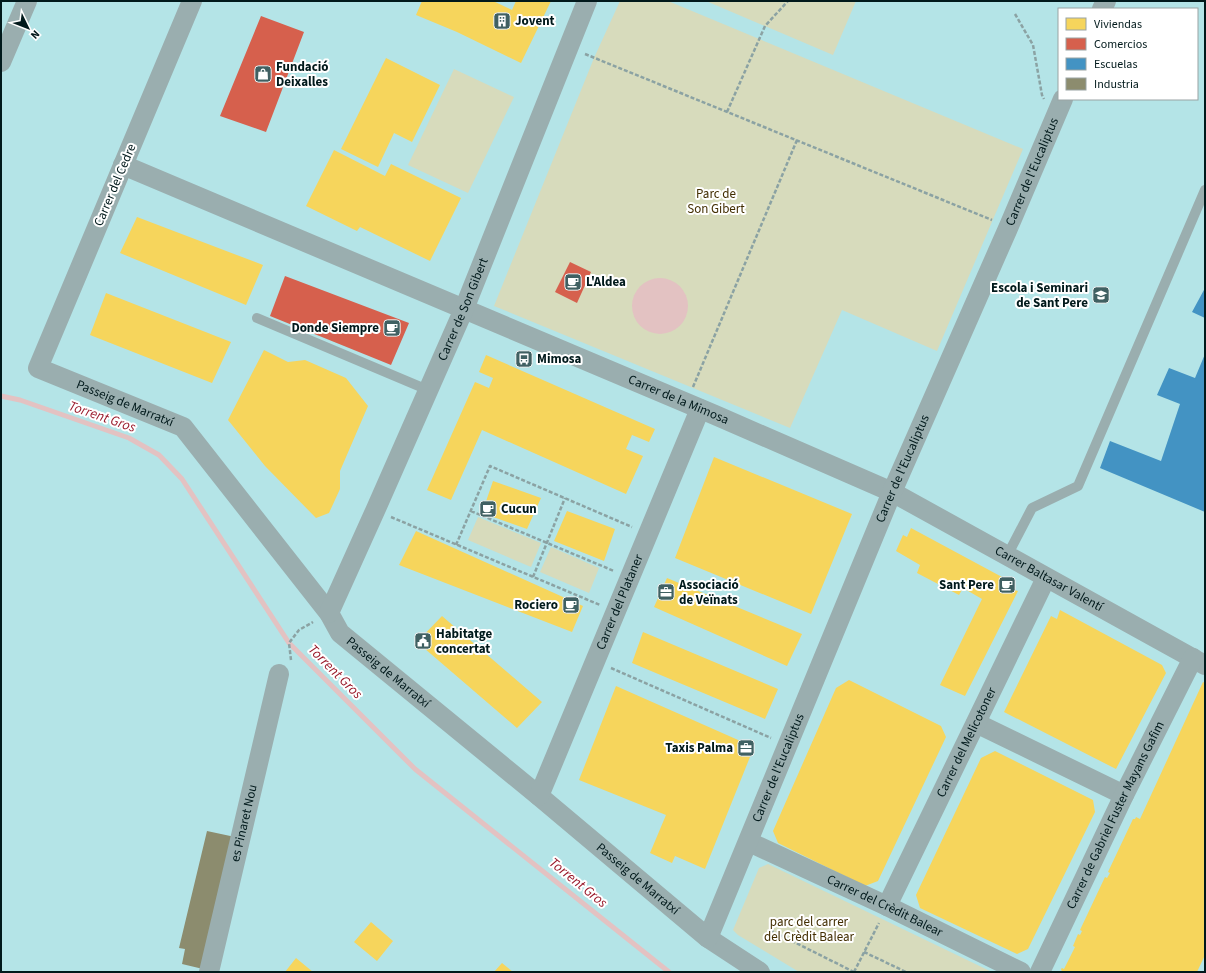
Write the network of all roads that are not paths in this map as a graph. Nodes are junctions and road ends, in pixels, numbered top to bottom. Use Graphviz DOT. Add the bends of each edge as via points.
graph roads {
  1 [pos="27,1"];
  2 [pos="192,1"];
  3 [pos="587,1"];
  4 [pos="1,62"];
  5 [pos="1063,100"];
  6 [pos="123,166"];
  7 [pos="1205,190"];
  8 [pos="464,309"];
  9 [pos="257,318"];
  10 [pos="38,368"];
  11 [pos="428,390"];
  12 [pos="693,406"];
  13 [pos="892,492"];
  14 [pos="1007,556"];
  15 [pos="1046,578"];
  16 [pos="329,613"];
  17 [pos="1199,662"];
  18 [pos="279,674"];
  19 [pos="976,723"];
  20 [pos="539,796"];
  21 [pos="1124,796"];
  22 [pos="749,842"];
  23 [pos="887,906"];
  24 [pos="708,938"];
  25 [pos="209,972"];
  26 [pos="760,972"];
  27 [pos="1021,972"];
  28 [pos="1040,972"];
  1 -- 4 [label="street"];
  2 -- 6 [label="street, Carrer del Cedre"];
  3 -- 8 [label="street, Carrer de Son Gibert"];
  5 -- 13 [label="street, Carrer de l'Eucaliptus"];
  6 -- 8 [label="street, Carrer de la Mimosa"];
  6 -- 10 [label="street, Carrer del Cedre"];
  7 -- 14 [label="lane" via="1078,486 1032,508"];
  8 -- 11 [label="street, Carrer de Son Gibert"];
  8 -- 12 [label="street, Carrer de la Mimosa"];
  9 -- 11 [label="lane"];
  10 -- 16 [label="street, Passeig de Marratxí" via="183,427"];
  11 -- 16 [label="street, Carrer de Son Gibert"];
  12 -- 13 [label="street, Carrer de la Mimosa"];
  12 -- 20 [label="street, Carrer del Plataner" via="648,534"];
  13 -- 14 [label="street, Carrer Baltasar Valentí"];
  13 -- 22 [label="street, Carrer de l'Eucaliptus"];
  14 -- 15 [label="street, Carrer Baltasar Valentí"];
  15 -- 17 [label="street, Carrer Baltasar Valentí"];
  15 -- 19 [label="street, Carrer del Melicotoner"];
  16 -- 20 [label="street, Passeig de Marratxí" via="340,633"];
  17 -- 21 [label="street, Carrer de Gabriel Fuster Mayans Gafim"];
  18 -- 25 [label="street, es Pinaret Nou"];
  19 -- 21 [label="street"];
  19 -- 23 [label="street, Carrer del Melicotoner"];
  20 -- 24 [label="street, Passeig de Marratxí"];
  21 -- 28 [label="street, Carrer de Gabriel Fuster Mayans Gafim"];
  22 -- 23 [label="street, Carrer del Crèdit Balear"];
  22 -- 24 [label="street, Carrer de l'Eucaliptus"];
  23 -- 27 [label="street, Carrer del Crèdit Balear"];
  24 -- 26 [label="street, Passeig de Marratxí"];
}
